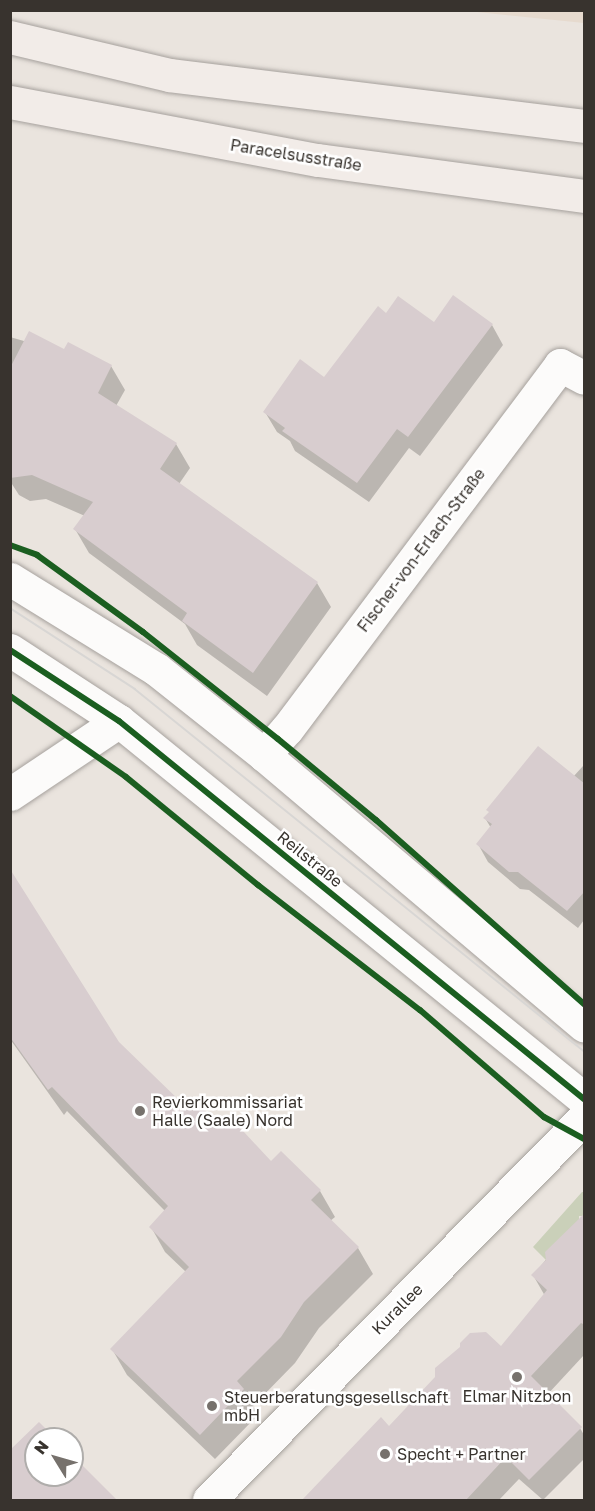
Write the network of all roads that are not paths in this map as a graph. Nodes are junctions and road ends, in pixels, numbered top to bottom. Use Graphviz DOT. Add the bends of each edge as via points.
graph roads {
  1 [pos="10,37"];
  2 [pos="10,102"];
  3 [pos="585,126"];
  4 [pos="585,196"];
  5 [pos="585,378"];
  6 [pos="10,579"];
  7 [pos="10,650"];
  8 [pos="119,721"];
  9 [pos="264,756"];
  10 [pos="10,794"];
  11 [pos="585,1025"];
  12 [pos="585,1099"];
  13 [pos="585,1118"];
  14 [pos="209,1500"];
  1 -- 3 [label="main road" via="169,75"];
  2 -- 4 [label="main road, Paracelsusstraße" via="318,160"];
  5 -- 9 [label="street, Fischer-von-Erlach-Straße" via="560,365"];
  6 -- 9 [label="street" via="156,669"];
  7 -- 8 [label="street, Reilstraße"];
  8 -- 10 [label="street"];
  8 -- 12 [label="street, Reilstraße"];
  9 -- 11 [label="street"];
  13 -- 14 [label="street, Kurallee"];
}
